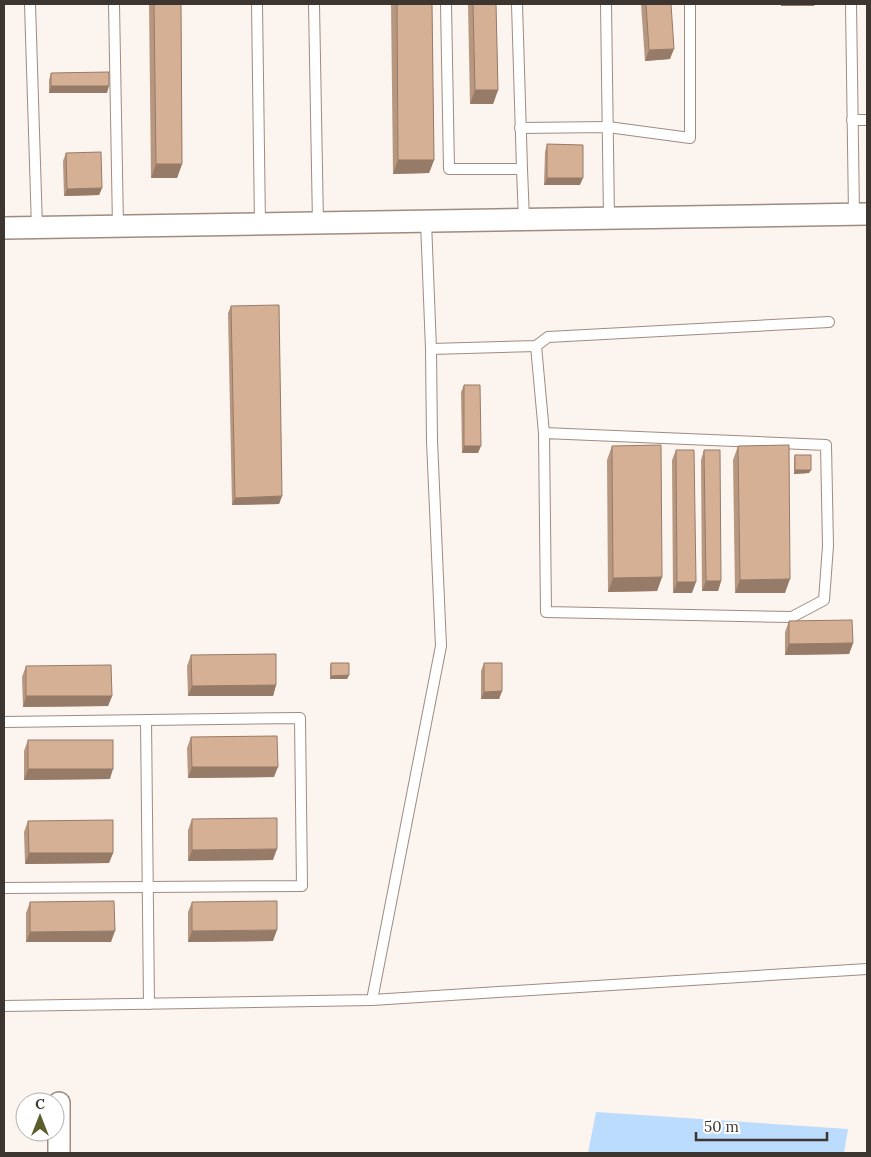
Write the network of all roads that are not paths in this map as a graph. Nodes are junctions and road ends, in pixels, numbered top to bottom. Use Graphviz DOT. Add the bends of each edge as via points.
graph roads {
  1 [pos="30,4"];
  2 [pos="114,4"];
  3 [pos="257,4"];
  4 [pos="314,4"];
  5 [pos="446,4"];
  6 [pos="517,4"];
  7 [pos="606,4"];
  8 [pos="690,4"];
  9 [pos="851,4"];
  10 [pos="852,120"];
  11 [pos="867,120"];
  12 [pos="608,126"];
  13 [pos="520,128"];
  14 [pos="522,169"];
  15 [pos="860,214"];
  16 [pos="609,219"];
  17 [pos="524,220"];
  18 [pos="426,222"];
  19 [pos="318,224"];
  20 [pos="260,225"];
  21 [pos="118,227"];
  22 [pos="4,228"];
  23 [pos="37,228"];
  24 [pos="829,322"];
  25 [pos="536,346"];
  26 [pos="431,349"];
  27 [pos="544,433"];
  28 [pos="146,720"];
  29 [pos="4,722"];
  30 [pos="148,887"];
  31 [pos="4,888"];
  32 [pos="867,969"];
  33 [pos="372,1000"];
  34 [pos="149,1004"];
  35 [pos="4,1006"];
  1 -- 23 [label="lane"];
  2 -- 21 [label="lane"];
  3 -- 20 [label="lane"];
  4 -- 19 [label="lane"];
  5 -- 14 [label="lane" via="449,169"];
  6 -- 13 [label="lane"];
  7 -- 12 [label="lane"];
  8 -- 12 [label="lane" via="690,138"];
  9 -- 10 [label="lane"];
  10 -- 11 [label="lane"];
  10 -- 15 [label="lane"];
  12 -- 13 [label="lane"];
  12 -- 16 [label="lane"];
  13 -- 14 [label="lane"];
  14 -- 17 [label="lane"];
  15 -- 16 [label="street"];
  16 -- 17 [label="street"];
  17 -- 18 [label="street"];
  18 -- 19 [label="street"];
  18 -- 26 [label="lane"];
  19 -- 20 [label="street"];
  20 -- 21 [label="street"];
  21 -- 23 [label="street"];
  22 -- 23 [label="street"];
  24 -- 25 [label="lane" via="548,338"];
  25 -- 26 [label="lane"];
  25 -- 27 [label="lane"];
  26 -- 33 [label="lane" via="441,646"];
  27 -- 27 [label="lane" via="826,445 828,546 824,600 792,617 546,612"];
  28 -- 29 [label="lane"];
  28 -- 30 [label="lane"];
  28 -- 30 [label="lane" via="300,718 302,886"];
  30 -- 31 [label="lane"];
  30 -- 34 [label="lane"];
  32 -- 33 [label="lane"];
  33 -- 34 [label="lane"];
  34 -- 35 [label="lane"];
}
